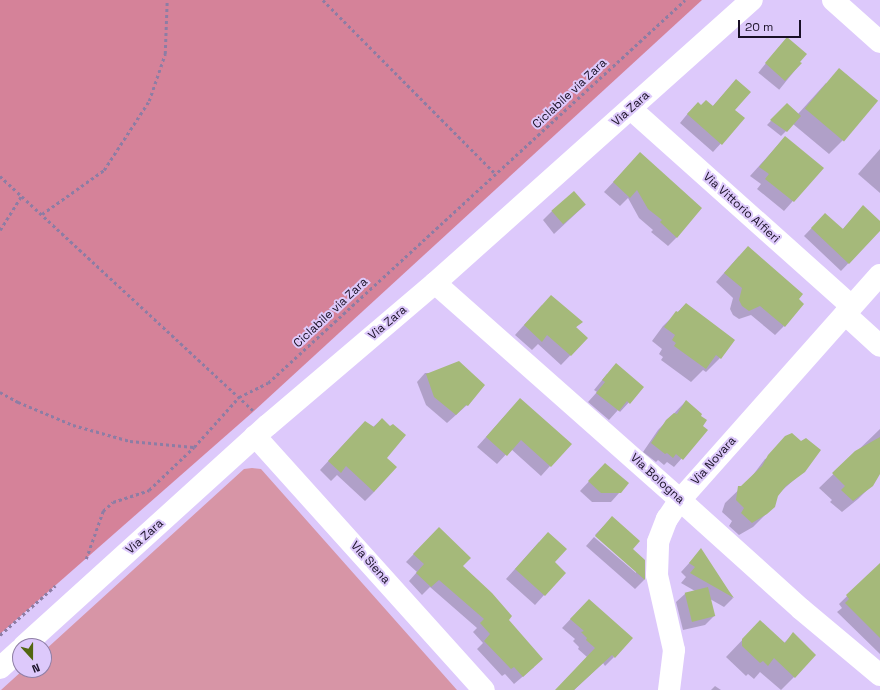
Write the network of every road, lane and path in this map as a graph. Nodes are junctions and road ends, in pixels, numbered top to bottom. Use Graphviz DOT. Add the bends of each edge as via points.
graph roads {
  1 [pos="167,0"];
  2 [pos="323,0"];
  3 [pos="685,0"];
  4 [pos="752,0"];
  5 [pos="833,0"];
  6 [pos="880,42"];
  7 [pos="630,109"];
  8 [pos="496,174"];
  9 [pos="0,176"];
  10 [pos="22,196"];
  11 [pos="42,214"];
  12 [pos="0,230"];
  13 [pos="878,282"];
  14 [pos="435,283"];
  15 [pos="848,310"];
  16 [pos="880,346"];
  17 [pos="0,392"];
  18 [pos="240,398"];
  19 [pos="262,431"];
  20 [pos="194,447"];
  21 [pos="680,500"];
  22 [pos="81,563"];
  23 [pos="58,584"];
  24 [pos="0,634"];
  25 [pos="33,638"];
  26 [pos="12,657"];
  27 [pos="0,668"];
  28 [pos="880,675"];
  29 [pos="484,690"];
  30 [pos="669,690"];
  1 -- 11 [label="path" via="165,54 149,101 104,170"];
  2 -- 8 [label="path"];
  3 -- 8 [label="path, Ciclabile via Zara"];
  4 -- 7 [label="street, Via Zara"];
  5 -- 6 [label="street"];
  7 -- 14 [label="street, Via Zara"];
  7 -- 15 [label="street, Via Vittorio Alfieri"];
  8 -- 18 [label="path, Ciclabile via Zara" via="268,383"];
  9 -- 10 [label="path"];
  10 -- 11 [label="path"];
  10 -- 12 [label="path"];
  11 -- 18 [label="path"];
  13 -- 15 [label="street, Via Novara"];
  14 -- 19 [label="street, Via Zara"];
  14 -- 21 [label="street, Via Bologna"];
  15 -- 16 [label="street, Via Vittorio Alfieri"];
  15 -- 21 [label="street, Via Novara"];
  17 -- 20 [label="path" via="73,425 130,441"];
  18 -- 19 [label="path"];
  18 -- 20 [label="path, Ciclabile via Zara"];
  19 -- 25 [label="street, Via Zara"];
  19 -- 29 [label="street, Via Siena"];
  20 -- 22 [label="path, Ciclabile via Zara" via="149,490 113,502 103,511 87,558"];
  21 -- 28 [label="street, Via Bologna" via="801,609"];
  21 -- 30 [label="street, Via Novara" via="663,528 657,551 657,575 674,650"];
  23 -- 24 [label="path"];
  26 -- 27 [label="street"];
}
